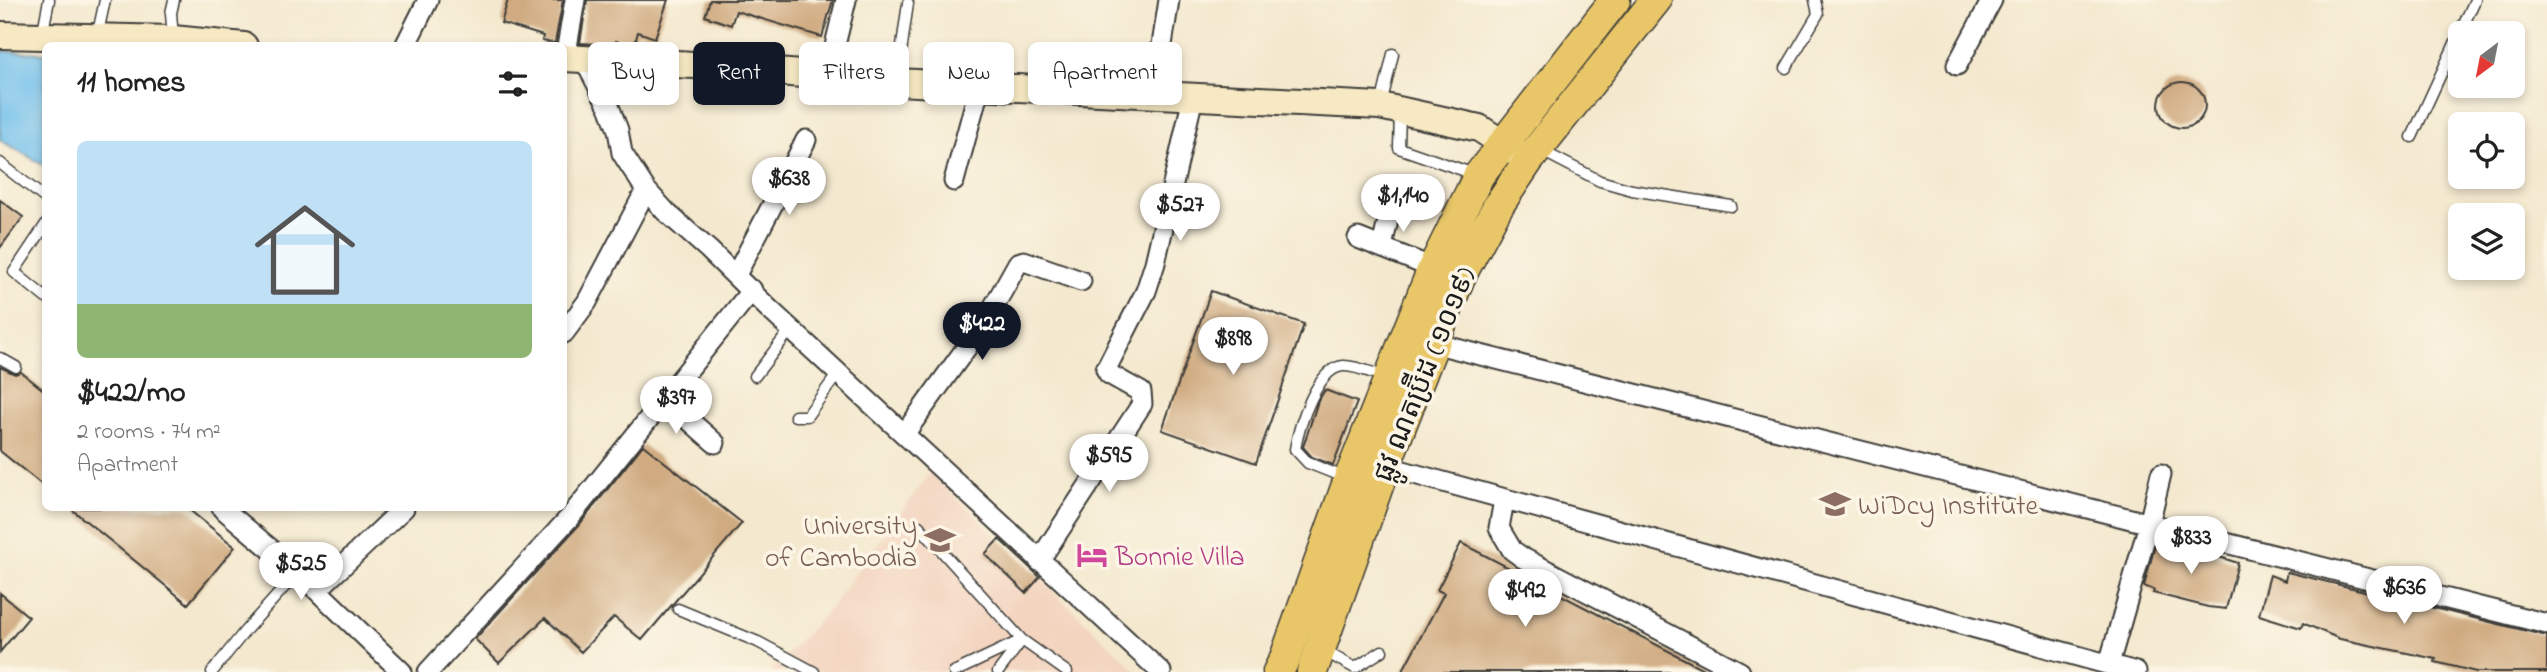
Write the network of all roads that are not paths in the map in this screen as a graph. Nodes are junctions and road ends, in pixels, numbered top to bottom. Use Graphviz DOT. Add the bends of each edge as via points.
graph roads {
  1 [pos="49,0"];
  2 [pos="105,0"];
  3 [pos="174,0"];
  4 [pos="428,0"];
  5 [pos="575,0"];
  6 [pos="846,0"];
  7 [pos="1168,0"];
  8 [pos="1615,0"];
  9 [pos="1656,0"];
  10 [pos="1815,0"];
  11 [pos="1992,0"];
  12 [pos="2475,0"];
  13 [pos="908,3"];
  14 [pos="0,35"];
  15 [pos="42,36"];
  16 [pos="96,37"];
  17 [pos="173,39"];
  18 [pos="203,42"];
  19 [pos="407,42"];
  20 [pos="836,42"];
  21 [pos="903,42"];
  22 [pos="1162,42"];
  23 [pos="1393,54"];
  24 [pos="571,59"];
  25 [pos="1957,65"];
  26 [pos="1786,68"];
  27 [pos="799,73"];
  28 [pos="1182,97"];
  29 [pos="1193,97"];
  30 [pos="975,105"];
  31 [pos="1391,107"];
  32 [pos="2412,137"];
  33 [pos="806,140"];
  34 [pos="1503,143"];
  35 [pos="1533,155"];
  36 [pos="0,163"];
  37 [pos="1479,175"];
  38 [pos="954,181"];
  39 [pos="646,190"];
  40 [pos="42,197"];
  41 [pos="1393,198"];
  42 [pos="1731,206"];
  43 [pos="42,230"];
  44 [pos="1357,238"];
  45 [pos="1382,247"];
  46 [pos="1433,268"];
  47 [pos="736,275"];
  48 [pos="1081,281"];
  49 [pos="752,290"];
  50 [pos="42,295"];
  51 [pos="567,325"];
  52 [pos="791,329"];
  53 [pos="1433,343"];
  54 [pos="0,358"];
  55 [pos="16,367"];
  56 [pos="839,372"];
  57 [pos="755,376"];
  58 [pos="1388,377"];
  59 [pos="664,398"];
  60 [pos="795,415"];
  61 [pos="905,433"];
  62 [pos="715,443"];
  63 [pos="1385,466"];
  64 [pos="2161,474"];
  65 [pos="1349,479"];
  66 [pos="1504,500"];
  67 [pos="226,511"];
  68 [pos="401,511"];
  69 [pos="2150,524"];
  70 [pos="919,526"];
  71 [pos="1039,561"];
  72 [pos="298,572"];
  73 [pos="317,590"];
  74 [pos="678,609"];
  75 [pos="2547,624"];
  76 [pos="1022,640"];
  77 [pos="1381,651"];
  78 [pos="1316,661"];
  79 [pos="2077,664"];
  80 [pos="2109,664"];
  81 [pos="396,670"];
  82 [pos="212,672"];
  83 [pos="429,672"];
  84 [pos="814,672"];
  85 [pos="954,672"];
  86 [pos="998,672"];
  87 [pos="1067,672"];
  88 [pos="1161,672"];
  89 [pos="1278,672"];
  90 [pos="1740,672"];
  91 [pos="2136,672"];
  1 -- 15 [label="lane"];
  2 -- 16 [label="lane"];
  3 -- 17 [label="lane"];
  4 -- 19 [label="street"];
  5 -- 24 [label="street"];
  6 -- 20 [label="street"];
  7 -- 22 [label="street"];
  8 -- 34 [label="main road, ផ្លូវ ណតប្រ៊ីដ (១០១៩)"];
  9 -- 35 [label="main road, ផ្លូវ ណតប្រ៊ីដ (១០១៩)"];
  10 -- 26 [label="lane" via="1818,14"];
  11 -- 25 [label="street"];
  12 -- 32 [label="lane"];
  13 -- 21 [label="lane"];
  14 -- 15 [label="street"];
  15 -- 16 [label="street"];
  16 -- 17 [label="street"];
  17 -- 18 [label="street"];
  23 -- 31 [label="lane"];
  24 -- 27 [label="street"];
  24 -- 39 [label="street" via="610,109 622,153"];
  28 -- 29 [label="street"];
  29 -- 31 [label="street"];
  29 -- 71 [label="street" via="1149,282 1106,369 1141,391 1142,404"];
  30 -- 38 [label="street"];
  31 -- 34 [label="street" via="1479,128"];
  31 -- 37 [label="lane" via="1399,148"];
  33 -- 47 [label="street"];
  34 -- 35 [label="street"];
  34 -- 37 [label="main road, ផ្លូវ ណតប្រ៊ីដ (១០១៩)"];
  35 -- 42 [label="lane" via="1632,190"];
  35 -- 53 [label="main road, ផ្លូវ ណតប្រ៊ីដ (១០១៩)" via="1498,206 1460,277"];
  36 -- 40 [label="lane"];
  37 -- 46 [label="main road, ផ្លូវ ណតប្រ៊ីដ (១០១៩)"];
  39 -- 47 [label="street"];
  39 -- 51 [label="street" via="587,302"];
  41 -- 45 [label="street"];
  43 -- 50 [label="lane" via="14,272"];
  44 -- 45 [label="street"];
  45 -- 46 [label="street"];
  46 -- 58 [label="main road, ផ្លូវ ណតប្រ៊ីដ (១០១៩)"];
  47 -- 49 [label="street"];
  48 -- 61 [label="street" via="1024,261 1018,263 985,322"];
  49 -- 52 [label="street"];
  49 -- 59 [label="street"];
  52 -- 56 [label="street"];
  52 -- 57 [label="lane"];
  53 -- 63 [label="main road, ផ្លូវ ណតប្រ៊ីដ (១០១៩)"];
  53 -- 69 [label="street"];
  54 -- 55 [label="lane"];
  56 -- 60 [label="lane" via="807,416"];
  56 -- 61 [label="street"];
  58 -- 65 [label="main road, ផ្លូវ ណតប្រ៊ីដ (១០១៩)"];
  58 -- 65 [label="lane" via="1344,366 1329,370 1298,433 1295,449 1308,463"];
  59 -- 62 [label="street"];
  59 -- 83 [label="street" via="570,517"];
  61 -- 71 [label="street"];
  63 -- 66 [label="street"];
  63 -- 78 [label="main road, ផ្លូវ ណតប្រ៊ីដ (១០១៩)"];
  64 -- 69 [label="street"];
  65 -- 89 [label="main road, ផ្លូវ ណតប្រ៊ីដ (១០១៩)"];
  66 -- 79 [label="street"];
  66 -- 90 [label="street" via="1499,528 1522,558"];
  67 -- 72 [label="street"];
  68 -- 73 [label="street"];
  69 -- 75 [label="street"];
  69 -- 80 [label="street"];
  70 -- 76 [label="lane"];
  71 -- 88 [label="street"];
  72 -- 73 [label="street"];
  72 -- 82 [label="lane"];
  73 -- 81 [label="street"];
  74 -- 84 [label="lane" via="758,642"];
  76 -- 85 [label="lane"];
  76 -- 86 [label="lane"];
  76 -- 87 [label="lane"];
  77 -- 78 [label="lane" via="1355,668"];
  79 -- 80 [label="street"];
  80 -- 91 [label="street"];
}
